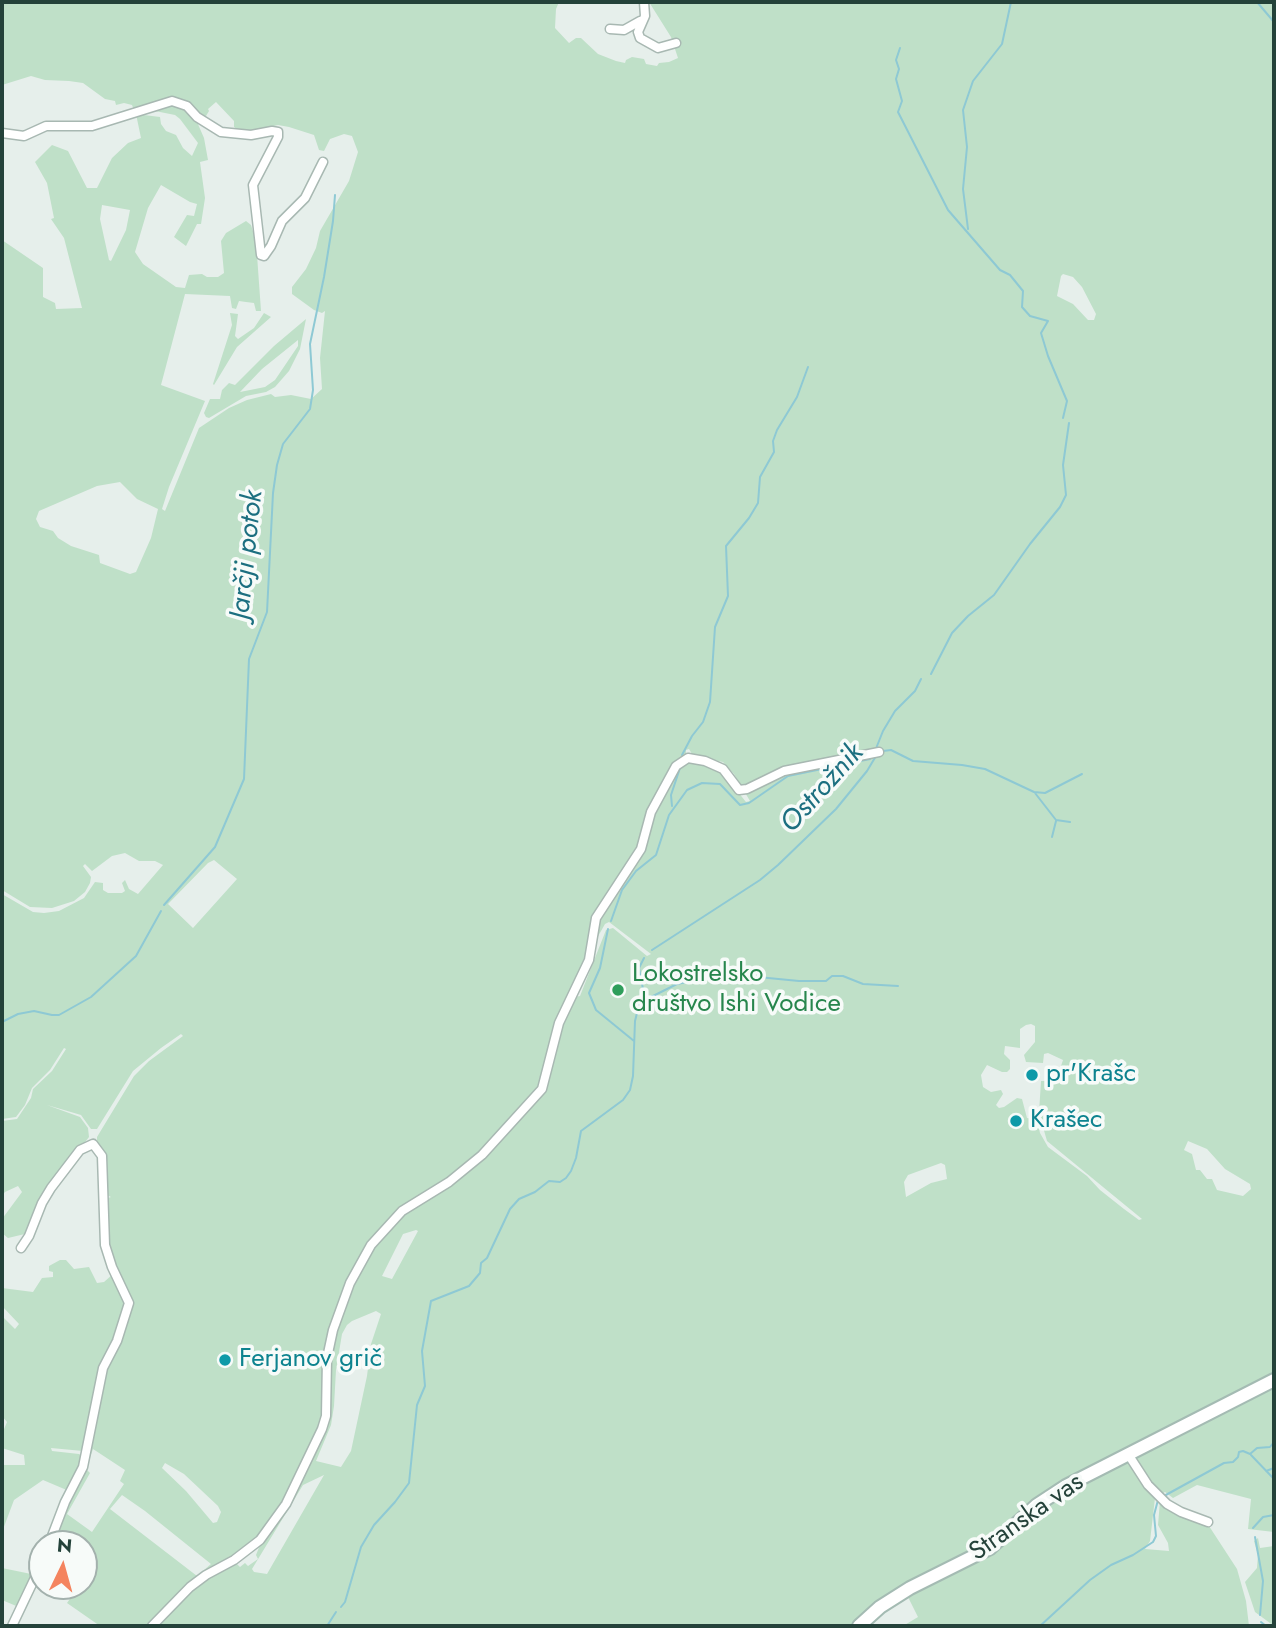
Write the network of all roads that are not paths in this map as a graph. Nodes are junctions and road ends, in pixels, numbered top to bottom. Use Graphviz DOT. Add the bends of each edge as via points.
graph roads {
  1 [pos="644,2"];
  2 [pos="645,16"];
  3 [pos="610,29"];
  4 [pos="676,43"];
  5 [pos="2,133"];
  6 [pos="323,162"];
  7 [pos="879,752"];
  8 [pos="21,1248"];
  9 [pos="1274,1380"];
  10 [pos="1128,1454"];
  11 [pos="1208,1522"];
  12 [pos="55,1530"];
  13 [pos="28,1592"];
  14 [pos="12,1626"];
  15 [pos="152,1626"];
  16 [pos="859,1626"];
  1 -- 2 [label="street"];
  2 -- 3 [label="street" via="624,30"];
  2 -- 4 [label="street" via="638,32 643,41 659,48"];
  5 -- 6 [label="street" via="24,136 46,127 92,126 172,101 187,106 221,132 278,132 253,185 264,256 282,221 305,198"];
  7 -- 15 [label="street" via="784,771 739,790 723,769 705,761 688,758 676,766 651,812 641,849 596,918 589,960 559,1023 542,1089 474,1162 402,1211 371,1245 355,1272 333,1330 322,1429 286,1504 260,1539 190,1587"];
  8 -- 12 [label="street" via="51,1188 80,1150 93,1144 102,1156 105,1245 129,1303 103,1368 83,1467"];
  9 -- 10 [label="street, Stranska vas"];
  10 -- 11 [label="street" via="1167,1504"];
  10 -- 16 [label="street, Stranska vas" via="1045,1499 990,1548 910,1588"];
  13 -- 14 [label="street"];
}
